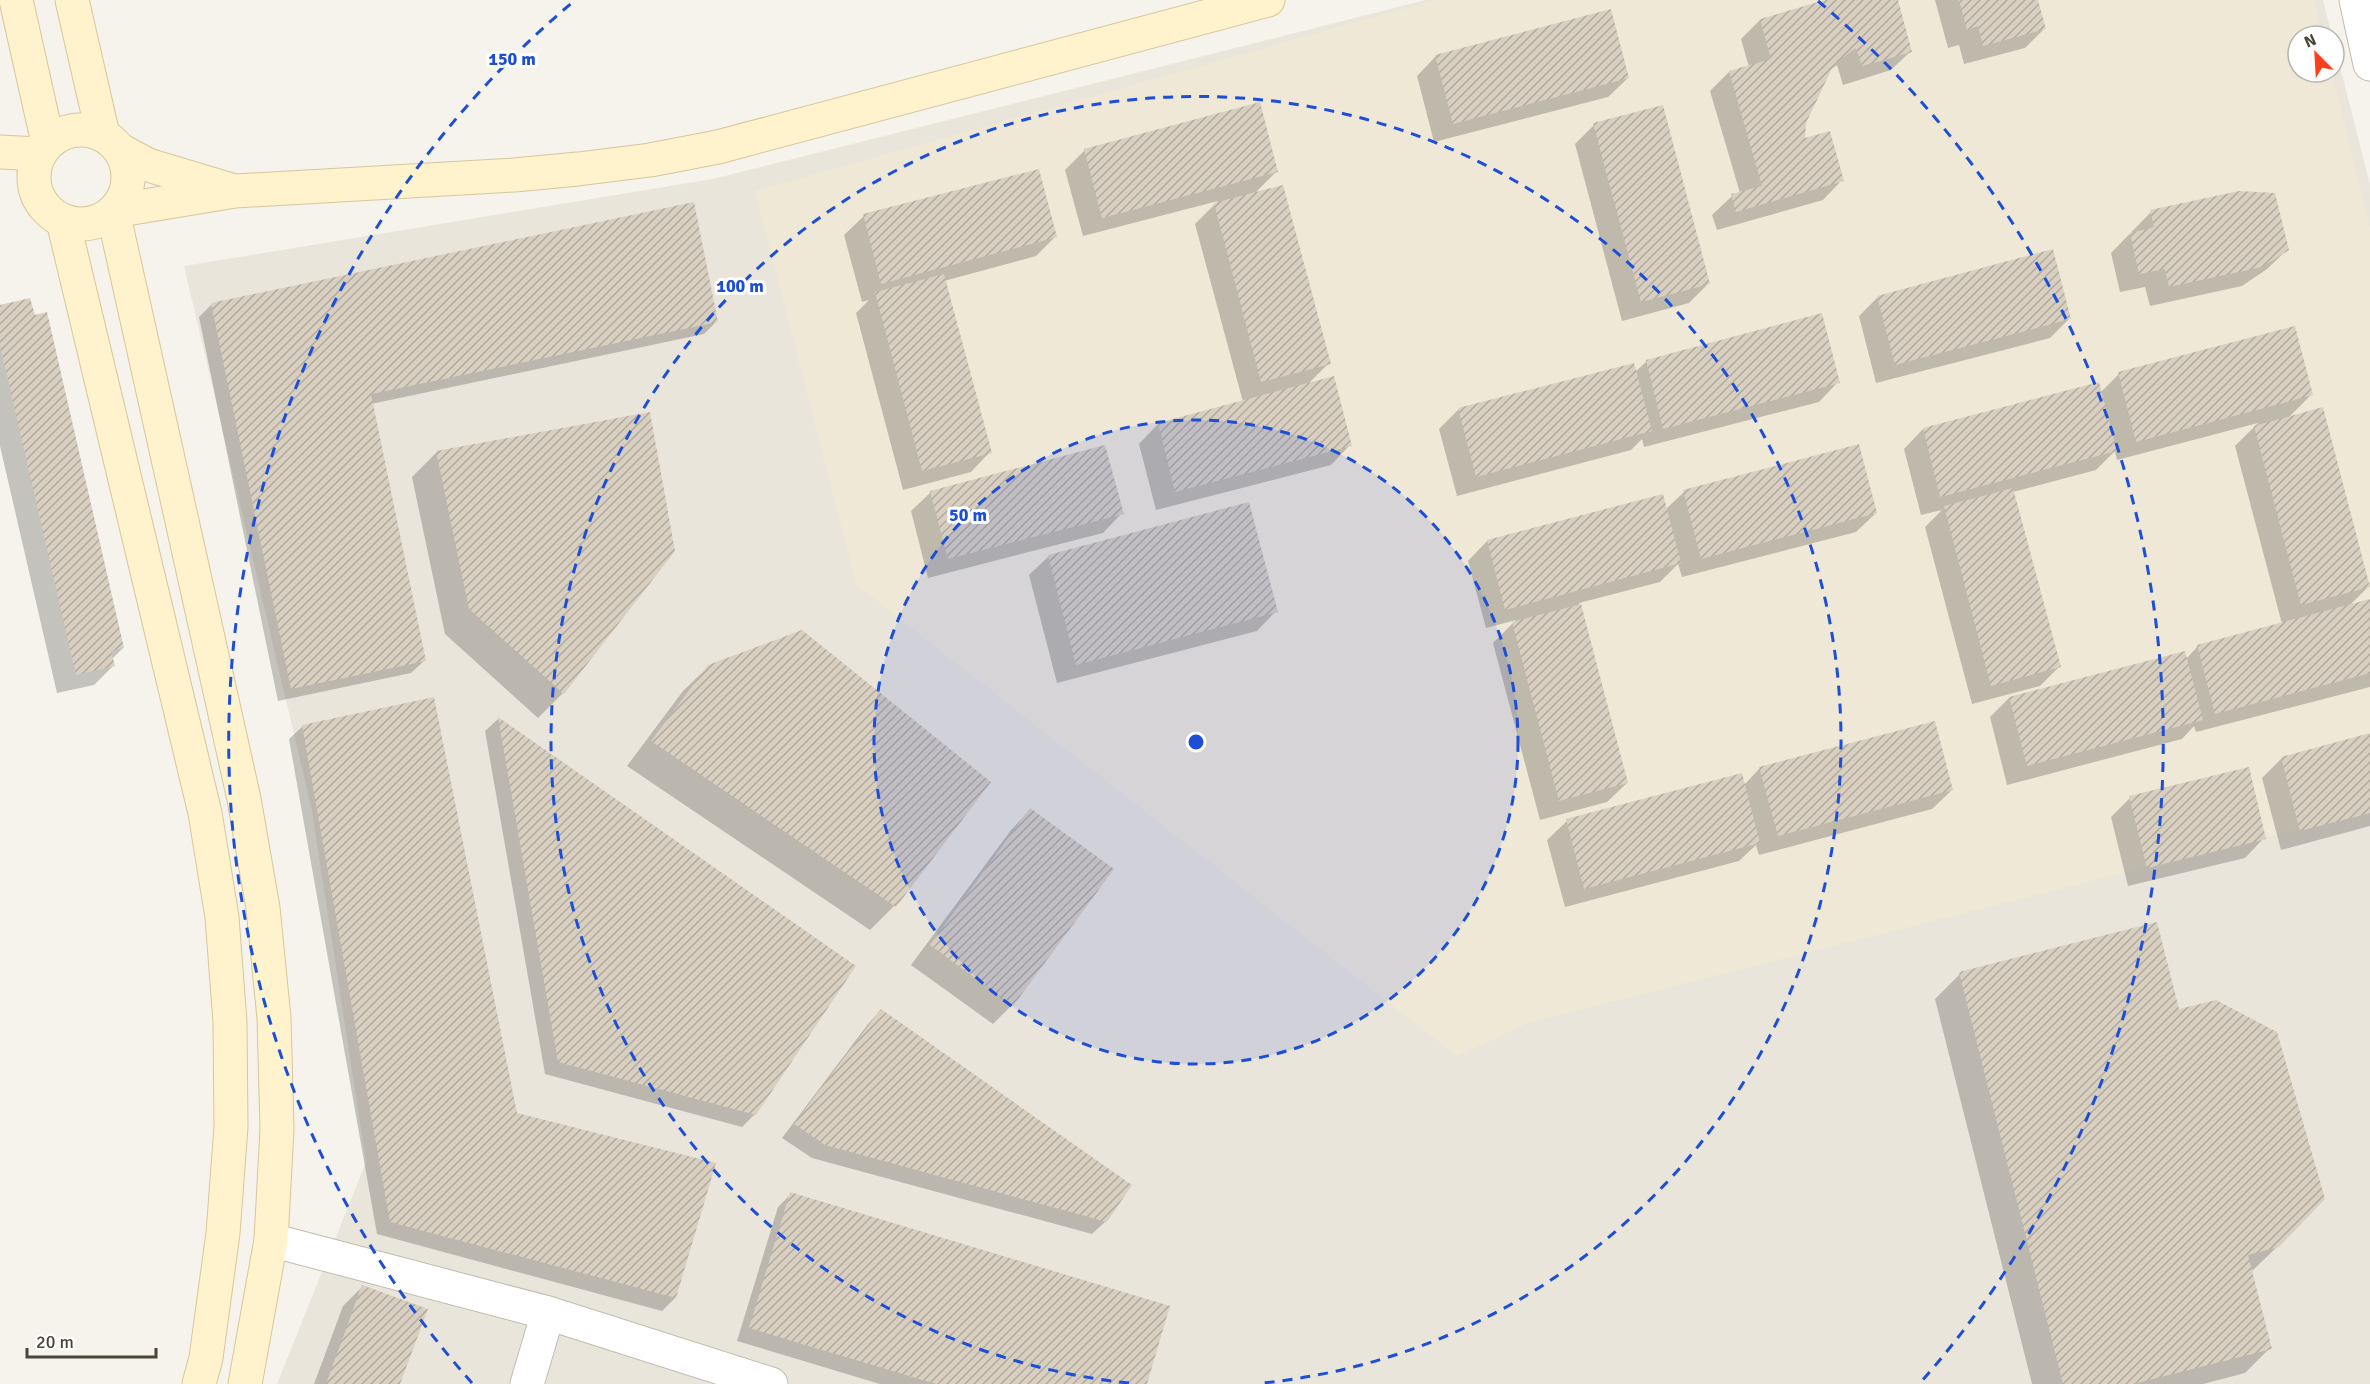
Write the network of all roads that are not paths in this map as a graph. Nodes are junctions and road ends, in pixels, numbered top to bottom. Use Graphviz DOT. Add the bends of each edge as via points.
graph roads {
  1 [pos="16,0"];
  2 [pos="72,0"];
  3 [pos="1268,0"];
  4 [pos="2356,0"];
  5 [pos="2370,64"];
  6 [pos="111,142"];
  7 [pos="44,149"];
  8 [pos="0,152"];
  9 [pos="235,191"];
  10 [pos="113,212"];
  11 [pos="63,221"];
  12 [pos="271,1240"];
  13 [pos="548,1313"];
  14 [pos="199,1384"];
  15 [pos="245,1384"];
  16 [pos="527,1384"];
  17 [pos="771,1384"];
  1 -- 7 [label="main road"];
  2 -- 6 [label="main road"];
  3 -- 9 [label="main road" via="718,147 650,160 514,175"];
  4 -- 5 [label="street"];
  6 -- 7 [label="main road" via="89,130 74,130 60,135"];
  6 -- 9 [label="main road" via="148,165"];
  6 -- 10 [label="main road" via="127,169 127,188"];
  7 -- 8 [label="main road"];
  7 -- 11 [label="main road" via="34,170 34,185 49,213"];
  9 -- 10 [label="main road"];
  10 -- 11 [label="main road" via="88,224"];
  10 -- 12 [label="main road" via="244,799 263,908 276,1084"];
  11 -- 14 [label="main road" via="205,813 222,917 230,1022 231,1127 223,1233"];
  12 -- 13 [label="street"];
  12 -- 15 [label="main road"];
  13 -- 16 [label="street"];
  13 -- 17 [label="street"];
}
